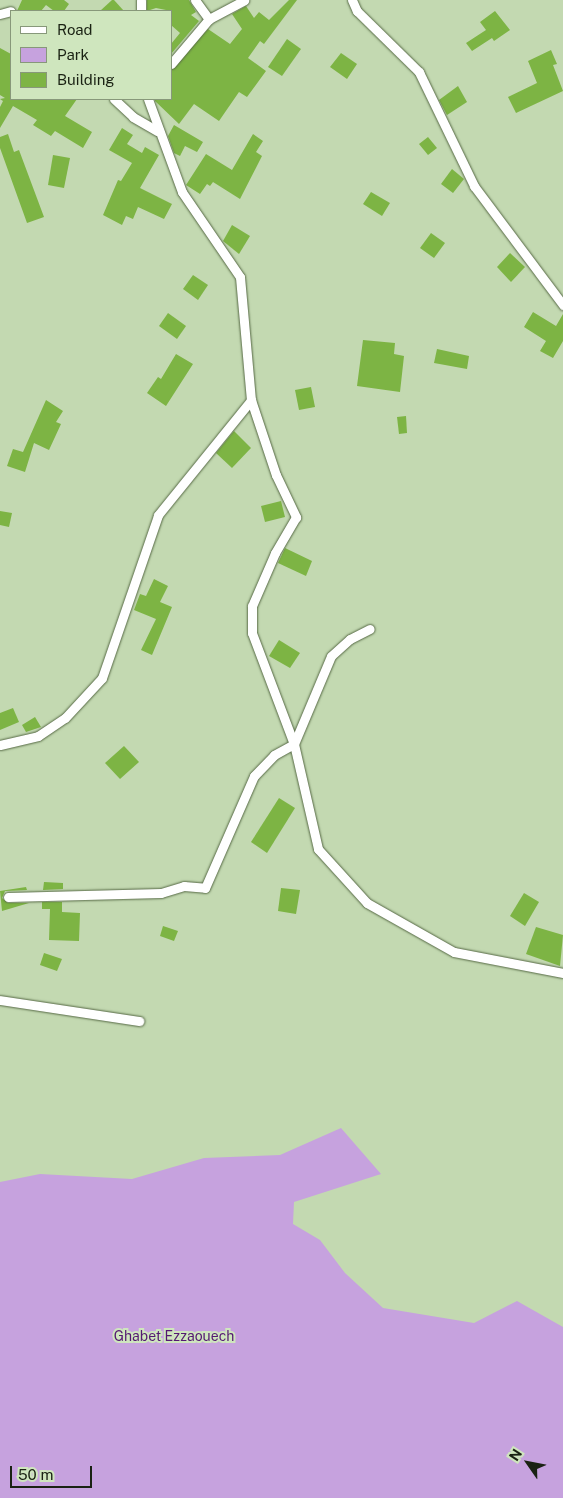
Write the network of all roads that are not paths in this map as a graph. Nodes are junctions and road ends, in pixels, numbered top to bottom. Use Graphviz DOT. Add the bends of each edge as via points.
graph roads {
  1 [pos="195,0"];
  2 [pos="244,0"];
  3 [pos="352,0"];
  4 [pos="209,19"];
  5 [pos="172,63"];
  6 [pos="115,100"];
  7 [pos="148,100"];
  8 [pos="157,131"];
  9 [pos="563,305"];
  10 [pos="251,400"];
  11 [pos="370,629"];
  12 [pos="294,744"];
  13 [pos="0,745"];
  14 [pos="8,897"];
  15 [pos="563,973"];
  16 [pos="0,1000"];
  17 [pos="139,1021"];
  1 -- 4 [label="street"];
  2 -- 4 [label="street"];
  3 -- 9 [label="street" via="357,11 419,72 474,186"];
  4 -- 5 [label="street"];
  6 -- 8 [label="street" via="133,117"];
  7 -- 8 [label="street"];
  8 -- 10 [label="street" via="182,192 240,277"];
  10 -- 12 [label="street" via="276,475 296,517 275,553 252,606 252,633"];
  10 -- 13 [label="street" via="158,515 102,678 65,718 38,736"];
  11 -- 12 [label="street" via="350,639 331,656"];
  12 -- 14 [label="street" via="274,755 254,776 205,888 184,886 161,893"];
  12 -- 15 [label="street" via="318,849 368,903 454,952"];
  16 -- 17 [label="street"];
}
